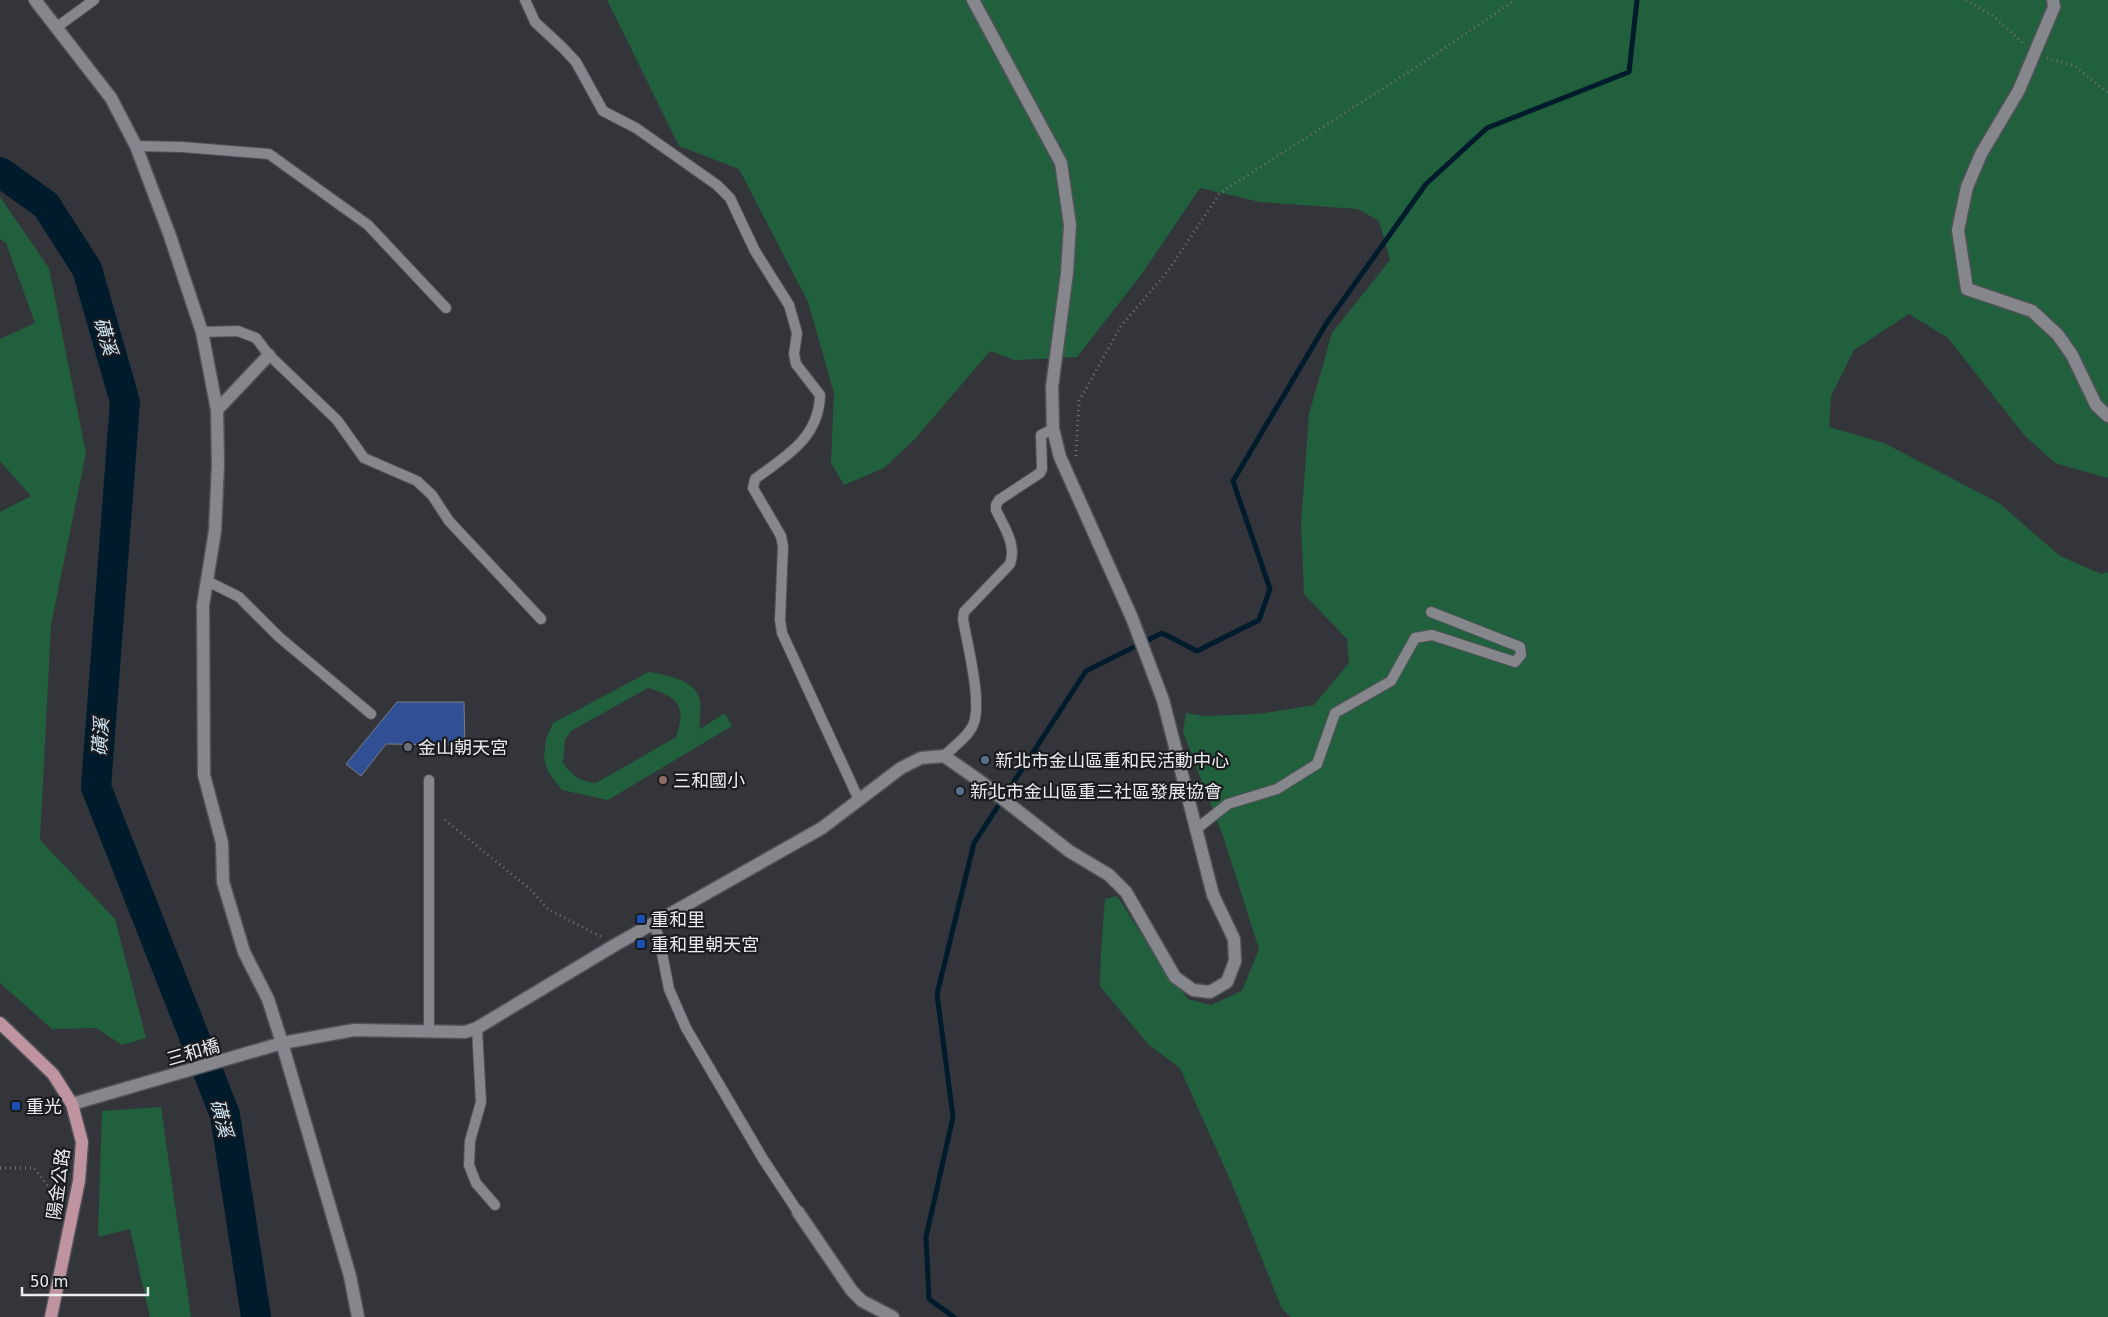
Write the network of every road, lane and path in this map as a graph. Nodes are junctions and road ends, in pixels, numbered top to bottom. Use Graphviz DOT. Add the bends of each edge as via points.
graph roads {
  1 [pos="35,0"];
  2 [pos="94,0"];
  3 [pos="525,0"];
  4 [pos="972,0"];
  5 [pos="1515,0"];
  6 [pos="1966,0"];
  7 [pos="2053,0"];
  8 [pos="57,26"];
  9 [pos="2035,54"];
  10 [pos="2108,93"];
  11 [pos="136,146"];
  12 [pos="446,308"];
  13 [pos="202,332"];
  14 [pos="269,355"];
  15 [pos="217,410"];
  16 [pos="2108,416"];
  17 [pos="1052,429"];
  18 [pos="1076,460"];
  19 [pos="207,581"];
  20 [pos="1431,612"];
  21 [pos="541,619"];
  22 [pos="371,714"];
  23 [pos="944,756"];
  24 [pos="429,780"];
  25 [pos="858,800"];
  26 [pos="446,820"];
  27 [pos="1195,830"];
  28 [pos="654,925"];
  29 [pos="615,945"];
  30 [pos="0,1023"];
  31 [pos="477,1028"];
  32 [pos="429,1031"];
  33 [pos="277,1045"];
  34 [pos="72,1104"];
  35 [pos="0,1168"];
  36 [pos="495,1205"];
  37 [pos="798,1212"];
  38 [pos="72,1214"];
  39 [pos="51,1317"];
  40 [pos="358,1317"];
  41 [pos="893,1317"];
  1 -- 8 [label="street"];
  2 -- 8 [label="lane"];
  3 -- 25 [label="lane" via="535,22 576,62 603,111 636,128 717,185 730,198 755,251 789,305 797,333 796,364 820,395 820,410 806,439 755,479 753,488 781,536 782,633"];
  4 -- 17 [label="street" via="1061,163 1070,225 1052,387"];
  5 -- 18 [label="path" via="1220,193 1168,271 1121,326 1079,401"];
  6 -- 9 [label="path" via="1993,16"];
  7 -- 9 [label="street" via="2054,7"];
  8 -- 11 [label="street" via="111,98"];
  9 -- 10 [label="path" via="2075,66"];
  9 -- 16 [label="street" via="2019,90 1980,154 1967,188 1958,230 1967,288 2032,311 2058,334 2096,405"];
  11 -- 12 [label="lane" via="269,154 368,225"];
  11 -- 13 [label="street"];
  13 -- 14 [label="lane" via="238,331 256,338"];
  13 -- 15 [label="street"];
  14 -- 15 [label="street"];
  14 -- 21 [label="lane" via="337,420 364,458 417,481 432,494 449,521"];
  15 -- 19 [label="street" via="215,532"];
  17 -- 23 [label="lane" via="1041,435 1040,474 996,505 1013,547 1013,557 964,612 977,715 972,727"];
  17 -- 27 [label="street" via="1060,457 1132,618 1163,700"];
  19 -- 22 [label="lane" via="239,597 279,637"];
  19 -- 33 [label="street" via="203,605 204,775 222,842 223,882 244,952 268,999"];
  20 -- 27 [label="lane" via="1520,647 1521,655 1515,662 1432,635 1415,638 1391,681 1335,714 1317,764 1277,789 1228,804"];
  23 -- 25 [label="street" via="921,758 901,768"];
  23 -- 27 [label="street" via="1114,881 1126,892 1175,977 1193,990 1210,992 1227,982 1235,961 1234,939 1213,895"];
  24 -- 32 [label="lane"];
  25 -- 28 [label="street" via="822,828"];
  26 -- 29 [label="path" via="530,889 548,910"];
  28 -- 29 [label="street"];
  28 -- 37 [label="lane" via="669,989 686,1028"];
  29 -- 31 [label="street"];
  30 -- 34 [label="main road, 陽金公路" via="54,1074"];
  31 -- 32 [label="street, 三和橋" via="465,1032"];
  31 -- 36 [label="lane" via="481,1102 470,1140 469,1165 476,1184"];
  32 -- 33 [label="street, 三和橋" via="354,1030"];
  33 -- 34 [label="street, 三和橋"];
  33 -- 40 [label="street" via="350,1276"];
  34 -- 38 [label="main road, 陽金公路" via="82,1142"];
  35 -- 38 [label="path" via="34,1168"];
  37 -- 41 [label="street" via="852,1291 862,1301"];
  38 -- 39 [label="main road, 陽金公路"];
}
